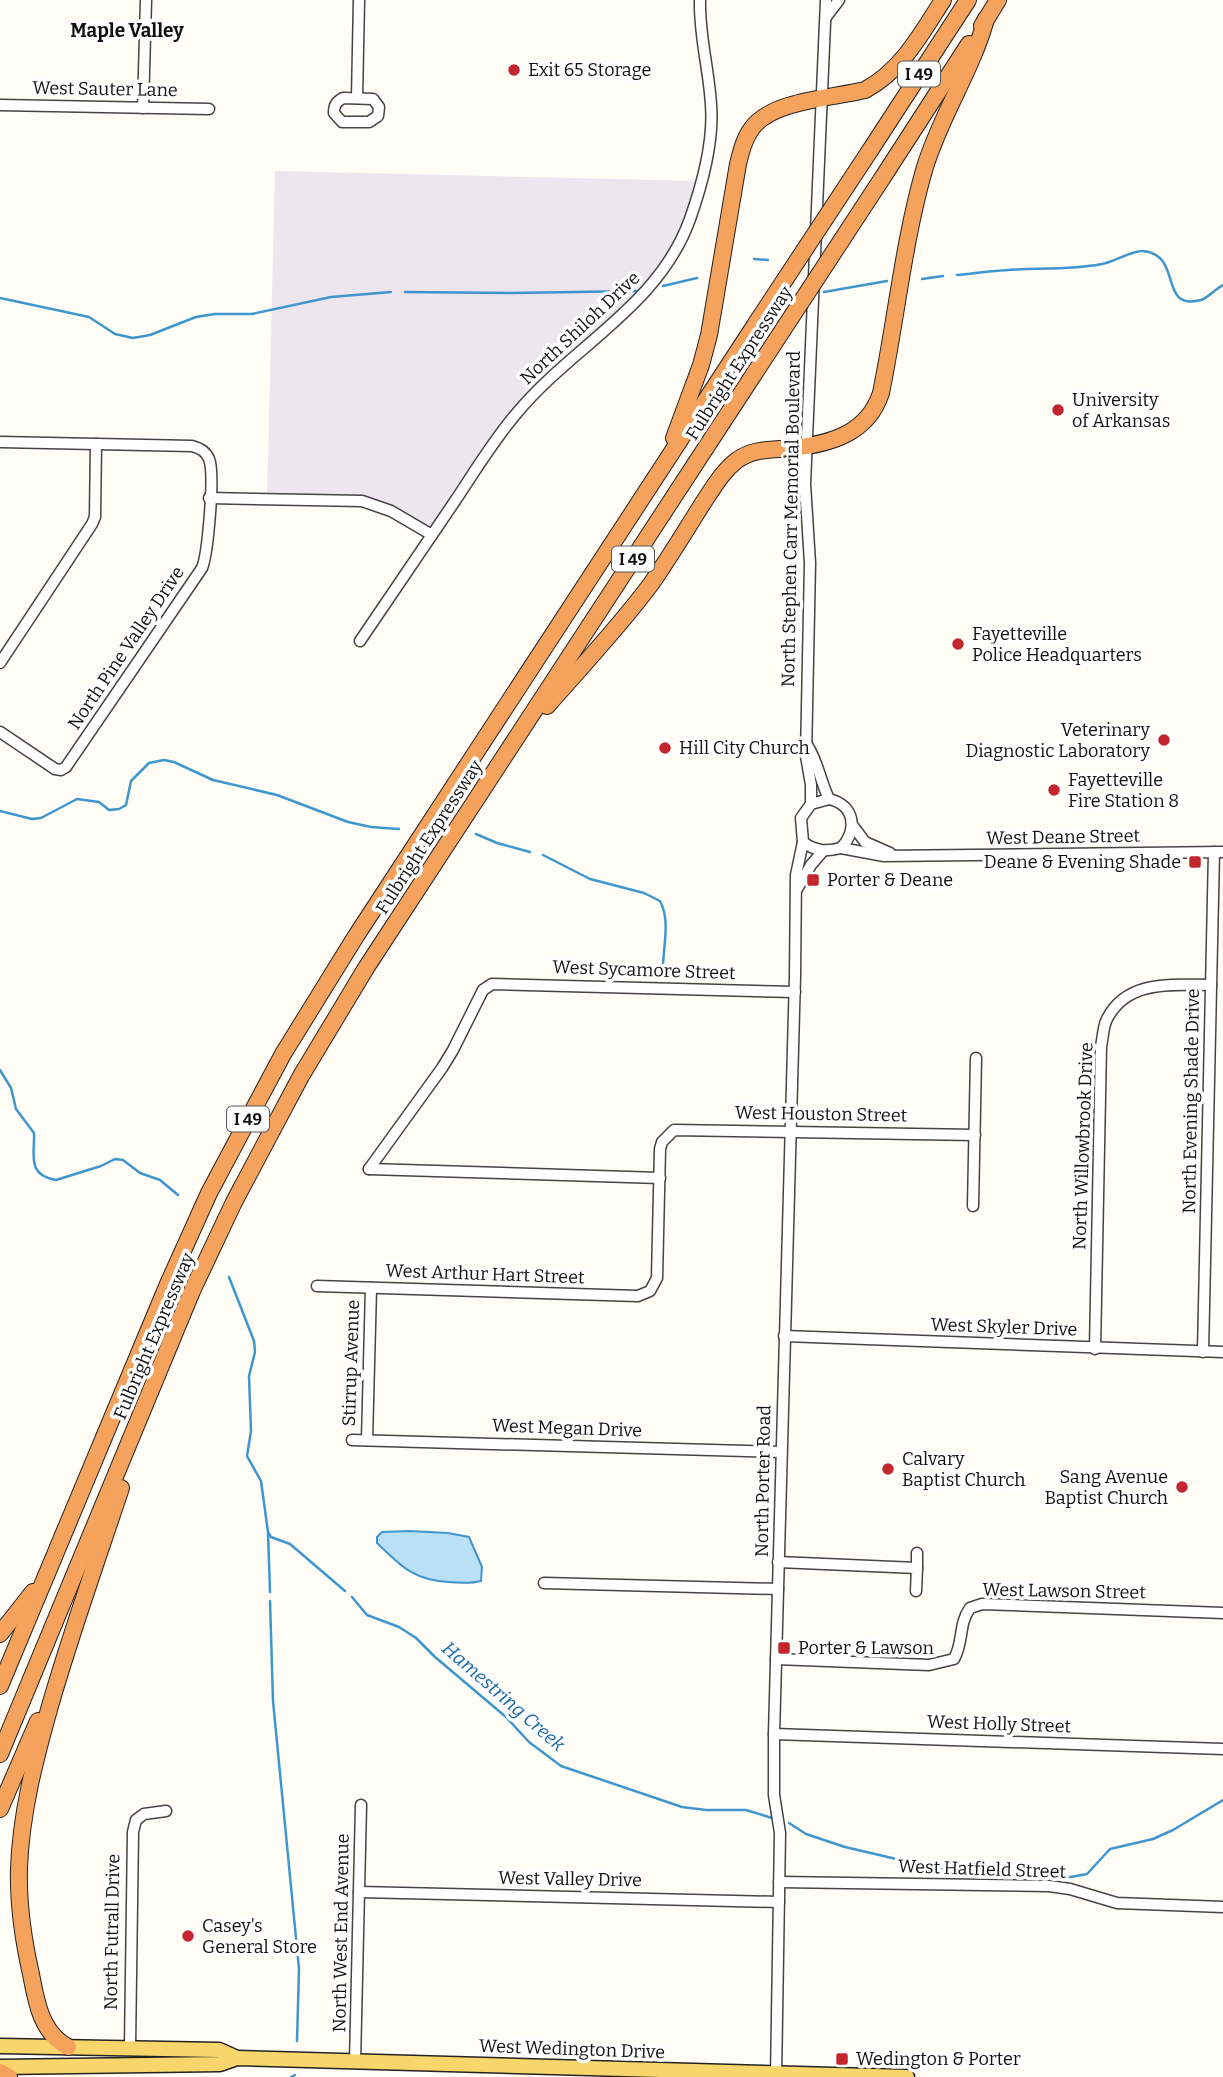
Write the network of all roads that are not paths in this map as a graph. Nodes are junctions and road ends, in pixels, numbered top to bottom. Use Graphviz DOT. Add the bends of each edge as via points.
graph roads {
  1 [pos="146,0"];
  2 [pos="359,0"];
  3 [pos="700,0"];
  4 [pos="826,0"];
  5 [pos="839,0"];
  6 [pos="943,0"];
  7 [pos="968,0"];
  8 [pos="998,0"];
  9 [pos="826,17"];
  10 [pos="986,19"];
  11 [pos="357,98"];
  12 [pos="820,99"];
  13 [pos="0,105"];
  14 [pos="143,108"];
  15 [pos="209,109"];
  16 [pos="0,442"];
  17 [pos="96,444"];
  18 [pos="806,446"];
  19 [pos="661,470"];
  20 [pos="209,498"];
  21 [pos="432,536"];
  22 [pos="360,641"];
  23 [pos="0,663"];
  24 [pos="0,732"];
  25 [pos="512,745"];
  26 [pos="807,745"];
  27 [pos="829,799"];
  28 [pos="811,804"];
  29 [pos="853,826"];
  30 [pos="803,842"];
  31 [pos="841,848"];
  32 [pos="823,851"];
  33 [pos="1219,852"];
  34 [pos="903,856"];
  35 [pos="797,889"];
  36 [pos="1211,985"];
  37 [pos="795,992"];
  38 [pos="976,1058"];
  39 [pos="790,1130"];
  40 [pos="975,1135"];
  41 [pos="660,1178"];
  42 [pos="973,1206"];
  43 [pos="317,1286"];
  44 [pos="371,1288"];
  45 [pos="784,1336"];
  46 [pos="1095,1349"];
  47 [pos="1203,1352"];
  48 [pos="1223,1352"];
  49 [pos="161,1366"];
  50 [pos="352,1440"];
  51 [pos="367,1440"];
  52 [pos="781,1452"];
  53 [pos="917,1553"];
  54 [pos="778,1563"];
  55 [pos="917,1568"];
  56 [pos="46,1576"];
  57 [pos="544,1583"];
  58 [pos="778,1590"];
  59 [pos="916,1591"];
  60 [pos="1223,1612"];
  61 [pos="0,1634"];
  62 [pos="776,1658"];
  63 [pos="60,1671"];
  64 [pos="0,1685"];
  65 [pos="774,1734"];
  66 [pos="1223,1749"];
  67 [pos="0,1755"];
  68 [pos="362,1805"];
  69 [pos="0,1809"];
  70 [pos="166,1811"];
  71 [pos="779,1882"];
  72 [pos="359,1892"];
  73 [pos="779,1902"];
  74 [pos="1223,1907"];
  75 [pos="0,2046"];
  76 [pos="68,2047"];
  77 [pos="130,2047"];
  78 [pos="237,2058"];
  79 [pos="355,2062"];
  80 [pos="0,2067"];
  81 [pos="126,2071"];
  82 [pos="421,2071"];
  83 [pos="0,2072"];
  84 [pos="688,2074"];
  85 [pos="776,2075"];
  86 [pos="9,2077"];
  87 [pos="907,2077"];
  1 -- 14 [label="street"];
  2 -- 11 [label="street"];
  3 -- 21 [label="street, North Shiloh Drive" via="711,100 710,134 696,200 680,242 646,293 569,359 518,412"];
  4 -- 9 [label="street, North Stephen Carr Memorial Boulevard"];
  5 -- 9 [label="street"];
  6 -- 12 [label="highway" via="888,76 865,90"];
  7 -- 19 [label="highway, Fulbright Expressway / I 49, bridge"];
  8 -- 10 [label="highway, Fulbright Expressway / I 49"];
  9 -- 12 [label="street, North Stephen Carr Memorial Boulevard"];
  10 -- 18 [label="highway" via="925,169 877,405 852,432"];
  10 -- 25 [label="highway, Fulbright Expressway / I 49, bridge"];
  12 -- 18 [label="street, North Stephen Carr Memorial Boulevard"];
  12 -- 19 [label="highway" via="774,111 752,127 745,140 709,335"];
  13 -- 14 [label="street, West Sauter Lane"];
  14 -- 15 [label="street, West Sauter Lane"];
  16 -- 17 [label="street"];
  17 -- 20 [label="street, North Pine Valley Drive" via="199,448 211,466"];
  17 -- 23 [label="street" via="92,524"];
  18 -- 25 [label="highway" via="754,452 726,471 618,627"];
  18 -- 26 [label="street, North Stephen Carr Memorial Boulevard" via="810,563"];
  19 -- 56 [label="highway, Fulbright Expressway / I 49" via="369,915 283,1055 209,1193"];
  20 -- 21 [label="street" via="362,502 391,511"];
  20 -- 24 [label="street, North Pine Valley Drive" via="202,568 66,767 55,769"];
  21 -- 22 [label="street, North Shiloh Drive"];
  25 -- 49 [label="highway, Fulbright Expressway / I 49" via="300,1076 234,1202"];
  26 -- 27 [label="street, North Stephen Carr Memorial Boulevard"];
  26 -- 28 [label="street, North Stephen Carr Memorial Boulevard"];
  27 -- 28 [label="street"];
  27 -- 29 [label="street" via="848,810"];
  28 -- 30 [label="street" via="801,818"];
  29 -- 31 [label="street"];
  29 -- 34 [label="street, West Deane Street" via="865,842"];
  30 -- 32 [label="street"];
  30 -- 35 [label="street, North Porter Road"];
  31 -- 32 [label="street"];
  31 -- 34 [label="street, West Deane Street"];
  32 -- 35 [label="street"];
  33 -- 34 [label="street, West Deane Street"];
  33 -- 36 [label="street, North Evening Shade Drive"];
  35 -- 37 [label="street, North Porter Road"];
  36 -- 46 [label="street, North Willowbrook Drive" via="1153,985 1125,997 1107,1019 1101,1046"];
  36 -- 47 [label="street, North Evening Shade Drive"];
  37 -- 39 [label="street, North Porter Road"];
  37 -- 41 [label="street, West Sycamore Street" via="492,984 483,990 442,1068 369,1169"];
  38 -- 40 [label="street"];
  39 -- 40 [label="street, West Houston Street"];
  39 -- 41 [label="street, West Houston Street" via="674,1130 660,1149"];
  39 -- 45 [label="street, North Porter Road"];
  40 -- 42 [label="street"];
  41 -- 44 [label="street, West Arthur Hart Street" via="657,1278 650,1291 638,1296"];
  43 -- 44 [label="street, West Arthur Hart Street"];
  44 -- 51 [label="street, Stirrup Avenue"];
  45 -- 46 [label="street, West Skyler Drive"];
  45 -- 52 [label="street, North Porter Road"];
  46 -- 47 [label="street, West Skyler Drive"];
  47 -- 48 [label="street, West Skyler Drive"];
  49 -- 63 [label="highway"];
  49 -- 67 [label="highway, Fulbright Expressway / I 49"];
  50 -- 51 [label="street, West Megan Drive"];
  51 -- 52 [label="street, West Megan Drive"];
  52 -- 54 [label="street, North Porter Road"];
  53 -- 55 [label="street"];
  54 -- 55 [label="street"];
  54 -- 58 [label="street, North Porter Road"];
  55 -- 59 [label="street"];
  56 -- 61 [label="highway"];
  56 -- 64 [label="highway, Fulbright Expressway / I 49"];
  57 -- 58 [label="street"];
  58 -- 62 [label="street, North Porter Road"];
  60 -- 62 [label="street, West Lawson Street" via="982,1604 970,1608 963,1618 960,1648 954,1659 942,1663"];
  62 -- 65 [label="street, North Porter Road"];
  63 -- 69 [label="highway"];
  63 -- 76 [label="highway" via="35,1760 19,1869 24,1937 37,2001 50,2031"];
  65 -- 66 [label="street, West Holly Street"];
  65 -- 71 [label="street, North Porter Road"];
  68 -- 72 [label="street, North West End Avenue"];
  70 -- 77 [label="street, North Futrall Drive" via="144,1814 136,1820 133,1832"];
  71 -- 73 [label="street, North Porter Road"];
  71 -- 74 [label="street, West Hatfield Street" via="1049,1886 1117,1903"];
  72 -- 73 [label="street, West Valley Drive"];
  72 -- 79 [label="street, North West End Avenue"];
  73 -- 85 [label="street, North Porter Road"];
  75 -- 76 [label="main road, West Wedington Drive"];
  76 -- 77 [label="main road, West Wedington Drive"];
  77 -- 78 [label="main road, West Wedington Drive" via="219,2050"];
  77 -- 81 [label="main road, North Futrall Drive"];
  78 -- 79 [label="main road, West Wedington Drive"];
  78 -- 81 [label="main road, West Wedington Drive" via="220,2064"];
  79 -- 82 [label="main road, West Wedington Drive"];
  80 -- 81 [label="main road, West Wedington Drive"];
  82 -- 84 [label="main road, West Wedington Drive"];
  83 -- 86 [label="highway"];
  84 -- 85 [label="main road, West Wedington Drive"];
  85 -- 87 [label="main road, West Wedington Drive"];
}
